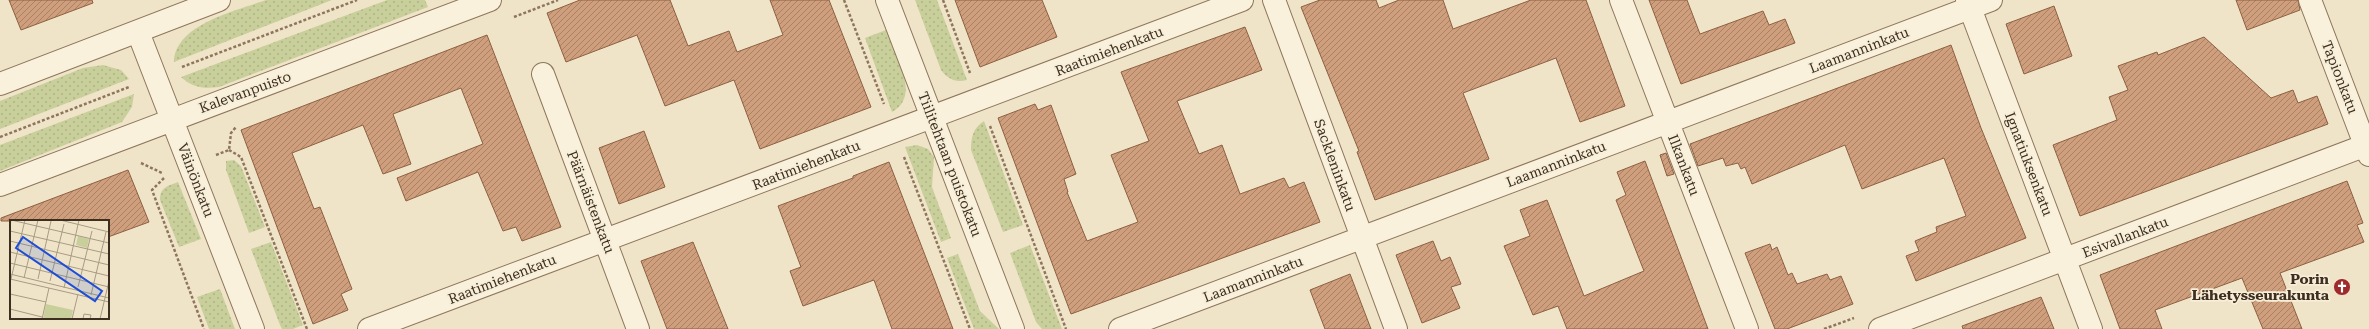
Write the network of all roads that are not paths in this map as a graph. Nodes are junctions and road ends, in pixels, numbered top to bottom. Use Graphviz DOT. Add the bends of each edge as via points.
graph roads {
  1 [pos="219,0"];
  2 [pos="490,0"];
  3 [pos="888,0"];
  4 [pos="1242,0"];
  5 [pos="1274,0"];
  6 [pos="1622,0"];
  7 [pos="1991,0"];
  8 [pos="2310,0"];
  9 [pos="1969,4"];
  10 [pos="138,32"];
  11 [pos="543,74"];
  12 [pos="0,84"];
  13 [pos="173,118"];
  14 [pos="932,118"];
  15 [pos="1668,122"];
  16 [pos="2368,148"];
  17 [pos="0,185"];
  18 [pos="1362,238"];
  19 [pos="605,240"];
  20 [pos="2065,259"];
  21 [pos="253,329"];
  22 [pos="369,329"];
  23 [pos="638,329"];
  24 [pos="1013,329"];
  25 [pos="1120,329"];
  26 [pos="1396,329"];
  27 [pos="1747,329"];
  28 [pos="1880,329"];
  29 [pos="2091,329"];
  1 -- 10 [label="street"];
  2 -- 13 [label="street, Kalevanpuisto"];
  3 -- 14 [label="street, Tiilitehtaan puistokatu"];
  4 -- 14 [label="street, Raatimiehenkatu"];
  5 -- 18 [label="street, Sackleninkatu"];
  6 -- 15 [label="street, Ilkankatu"];
  7 -- 9 [label="street, Laamanninkatu"];
  8 -- 16 [label="street, Tapionkatu"];
  9 -- 15 [label="street, Laamanninkatu"];
  9 -- 20 [label="street, Ignatiuksenkatu"];
  10 -- 12 [label="street"];
  10 -- 13 [label="street, Väinönkatu"];
  11 -- 19 [label="street, Päärnäistenkatu"];
  13 -- 17 [label="street, Kalevanpuisto"];
  13 -- 21 [label="street, Väinönkatu"];
  14 -- 19 [label="street, Raatimiehenkatu"];
  14 -- 24 [label="street, Tiilitehtaan puistokatu"];
  15 -- 18 [label="street, Laamanninkatu"];
  15 -- 27 [label="street, Ilkankatu"];
  16 -- 20 [label="street, Esivallankatu"];
  18 -- 25 [label="street, Laamanninkatu"];
  18 -- 26 [label="street, Sackleninkatu"];
  19 -- 22 [label="street, Raatimiehenkatu"];
  19 -- 23 [label="street, Päärnäistenkatu"];
  20 -- 28 [label="street, Esivallankatu"];
  20 -- 29 [label="street, Ignatiuksenkatu"];
}
